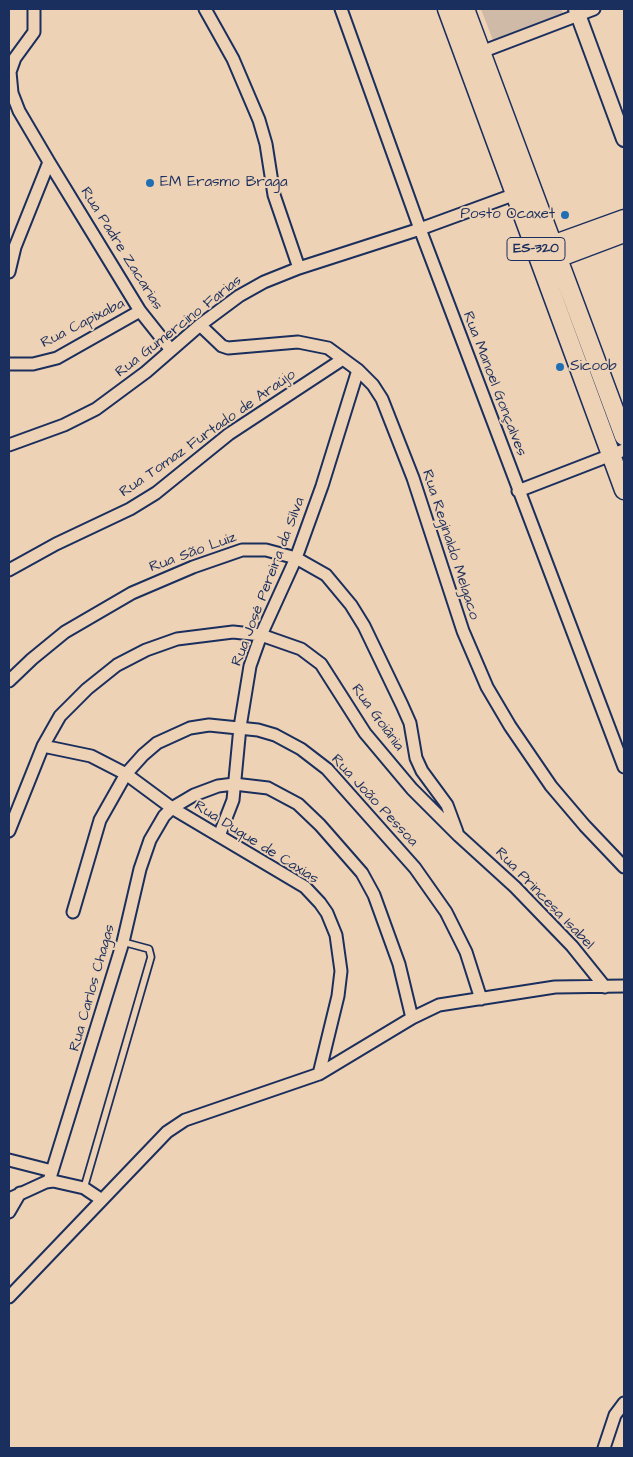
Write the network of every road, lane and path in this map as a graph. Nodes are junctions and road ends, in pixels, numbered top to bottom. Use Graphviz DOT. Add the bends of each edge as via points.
graph roads {
  1 [pos="34,9"];
  2 [pos="206,9"];
  3 [pos="341,9"];
  4 [pos="447,9"];
  5 [pos="465,9"];
  6 [pos="594,9"];
  7 [pos="577,12"];
  8 [pos="473,55"];
  9 [pos="624,139"];
  10 [pos="49,162"];
  11 [pos="522,192"];
  12 [pos="624,219"];
  13 [pos="420,229"];
  14 [pos="624,233"];
  15 [pos="9,235"];
  16 [pos="15,247"];
  17 [pos="546,254"];
  18 [pos="299,268"];
  19 [pos="9,272"];
  20 [pos="140,311"];
  21 [pos="200,325"];
  22 [pos="171,350"];
  23 [pos="343,359"];
  24 [pos="9,364"];
  25 [pos="358,370"];
  26 [pos="624,436"];
  27 [pos="9,445"];
  28 [pos="618,452"];
  29 [pos="624,490"];
  30 [pos="518,491"];
  31 [pos="296,558"];
  32 [pos="9,570"];
  33 [pos="261,635"];
  34 [pos="9,681"];
  35 [pos="240,727"];
  36 [pos="43,746"];
  37 [pos="624,767"];
  38 [pos="126,774"];
  39 [pos="234,784"];
  40 [pos="172,808"];
  41 [pos="9,831"];
  42 [pos="219,836"];
  43 [pos="459,836"];
  44 [pos="624,866"];
  45 [pos="73,912"];
  46 [pos="123,942"];
  47 [pos="605,986"];
  48 [pos="624,986"];
  49 [pos="481,999"];
  50 [pos="412,1018"];
  51 [pos="319,1074"];
  52 [pos="9,1160"];
  53 [pos="51,1176"];
  54 [pos="84,1188"];
  55 [pos="20,1194"];
  56 [pos="9,1199"];
  57 [pos="102,1200"];
  58 [pos="9,1212"];
  59 [pos="9,1297"];
  60 [pos="624,1403"];
  61 [pos="604,1448"];
  1 -- 10 [label="street, Rua Padre Zacarias" via="34,32 12,65 10,83 19,111"];
  2 -- 18 [label="street" via="233,59 259,120 274,195"];
  3 -- 13 [label="street, Rua Manoel Gonçalves"];
  4 -- 8 [label="main road, ES-320"];
  5 -- 8 [label="main road, ES-320"];
  6 -- 7 [label="street"];
  7 -- 8 [label="street"];
  7 -- 9 [label="street"];
  8 -- 11 [label="main road, ES-320"];
  10 -- 16 [label="street"];
  10 -- 20 [label="street, Rua Padre Zacarias"];
  11 -- 13 [label="street, Rua Gumercino Farias"];
  11 -- 17 [label="main road, ES-320"];
  12 -- 17 [label="main road, ES-320"];
  13 -- 18 [label="street, Rua Gumercino Farias"];
  13 -- 30 [label="street, Rua Manoel Gonçalves"];
  14 -- 17 [label="main road"];
  15 -- 16 [label="street"];
  16 -- 19 [label="street"];
  17 -- 26 [label="main road"];
  17 -- 28 [label="main road, ES-320"];
  18 -- 21 [label="street, Rua Gumercino Farias" via="251,288"];
  20 -- 22 [label="street, Rua Padre Zacarias"];
  20 -- 24 [label="street, Rua Capixaba" via="57,358 33,364"];
  21 -- 22 [label="street, Rua Gumercino Farias"];
  21 -- 23 [label="street, Rua Reginaldo Melgaco" via="222,346 309,343 328,348"];
  22 -- 27 [label="street, Rua Gumercino Farias" via="96,409 64,425"];
  23 -- 25 [label="street, Rua Reginaldo Melgaco"];
  23 -- 32 [label="street, Rua Tomaz Furtado de Araújo" via="229,434 156,493"];
  25 -- 31 [label="street, Rua José Pereira da Silva"];
  25 -- 44 [label="street, Rua Reginaldo Melgaco" via="382,399 429,523 463,631 487,687 551,786"];
  28 -- 29 [label="main road, ES-320"];
  28 -- 30 [label="street"];
  30 -- 37 [label="street, Rua Manoel Gonçalves"];
  31 -- 33 [label="street, Rua José Pereira da Silva"];
  31 -- 34 [label="street, Rua São Luiz" via="266,550 242,550 141,589 65,632"];
  31 -- 43 [label="street, Rua São Luiz" via="326,575 364,626 410,723 416,758 446,805"];
  33 -- 35 [label="street, Rua José Pereira da Silva" via="250,666"];
  33 -- 36 [label="street, Rua Goiânia" via="208,634 177,639 146,650 117,665 72,702"];
  33 -- 43 [label="street, Rua Goiânia" via="301,649 321,664 365,732 412,789"];
  35 -- 38 [label="street, Rua João Pessoa" via="209,725 173,735 150,749"];
  35 -- 39 [label="street, Rua José Pereira da Silva"];
  35 -- 49 [label="street, Rua João Pessoa" via="275,735 301,749 327,769 371,816 416,868 446,912 466,952"];
  36 -- 38 [label="street, Rua Duque de Caxias" via="91,756"];
  36 -- 41 [label="street, Rua Goiânia"];
  38 -- 40 [label="street, Rua Duque de Caxias"];
  38 -- 45 [label="street, Rua João Pessoa" via="100,820"];
  39 -- 40 [label="street" via="206,789"];
  39 -- 42 [label="street, Rua José Pereira da Silva" via="231,809"];
  39 -- 50 [label="street" via="268,788 298,804 362,873 388,933"];
  40 -- 42 [label="street, Rua Duque de Caxias"];
  40 -- 46 [label="street, Rua Carlos Chagas" via="150,840"];
  42 -- 51 [label="street, Rua Duque de Caxias" via="305,887 332,923 340,954 341,983"];
  43 -- 47 [label="street, Rua Princesa Isabel" via="515,886"];
  46 -- 53 [label="street, Rua Carlos Chagas"];
  46 -- 54 [label="lane" via="149,949 151,957"];
  47 -- 48 [label="street"];
  47 -- 49 [label="street" via="555,987"];
  49 -- 50 [label="street" via="439,1005"];
  50 -- 51 [label="street"];
  51 -- 57 [label="street" via="176,1125"];
  52 -- 53 [label="street"];
  53 -- 54 [label="street"];
  53 -- 55 [label="street"];
  54 -- 57 [label="street"];
  55 -- 56 [label="street"];
  55 -- 58 [label="street"];
  57 -- 59 [label="street"];
  60 -- 61 [label="street" via="615,1415"];
}
